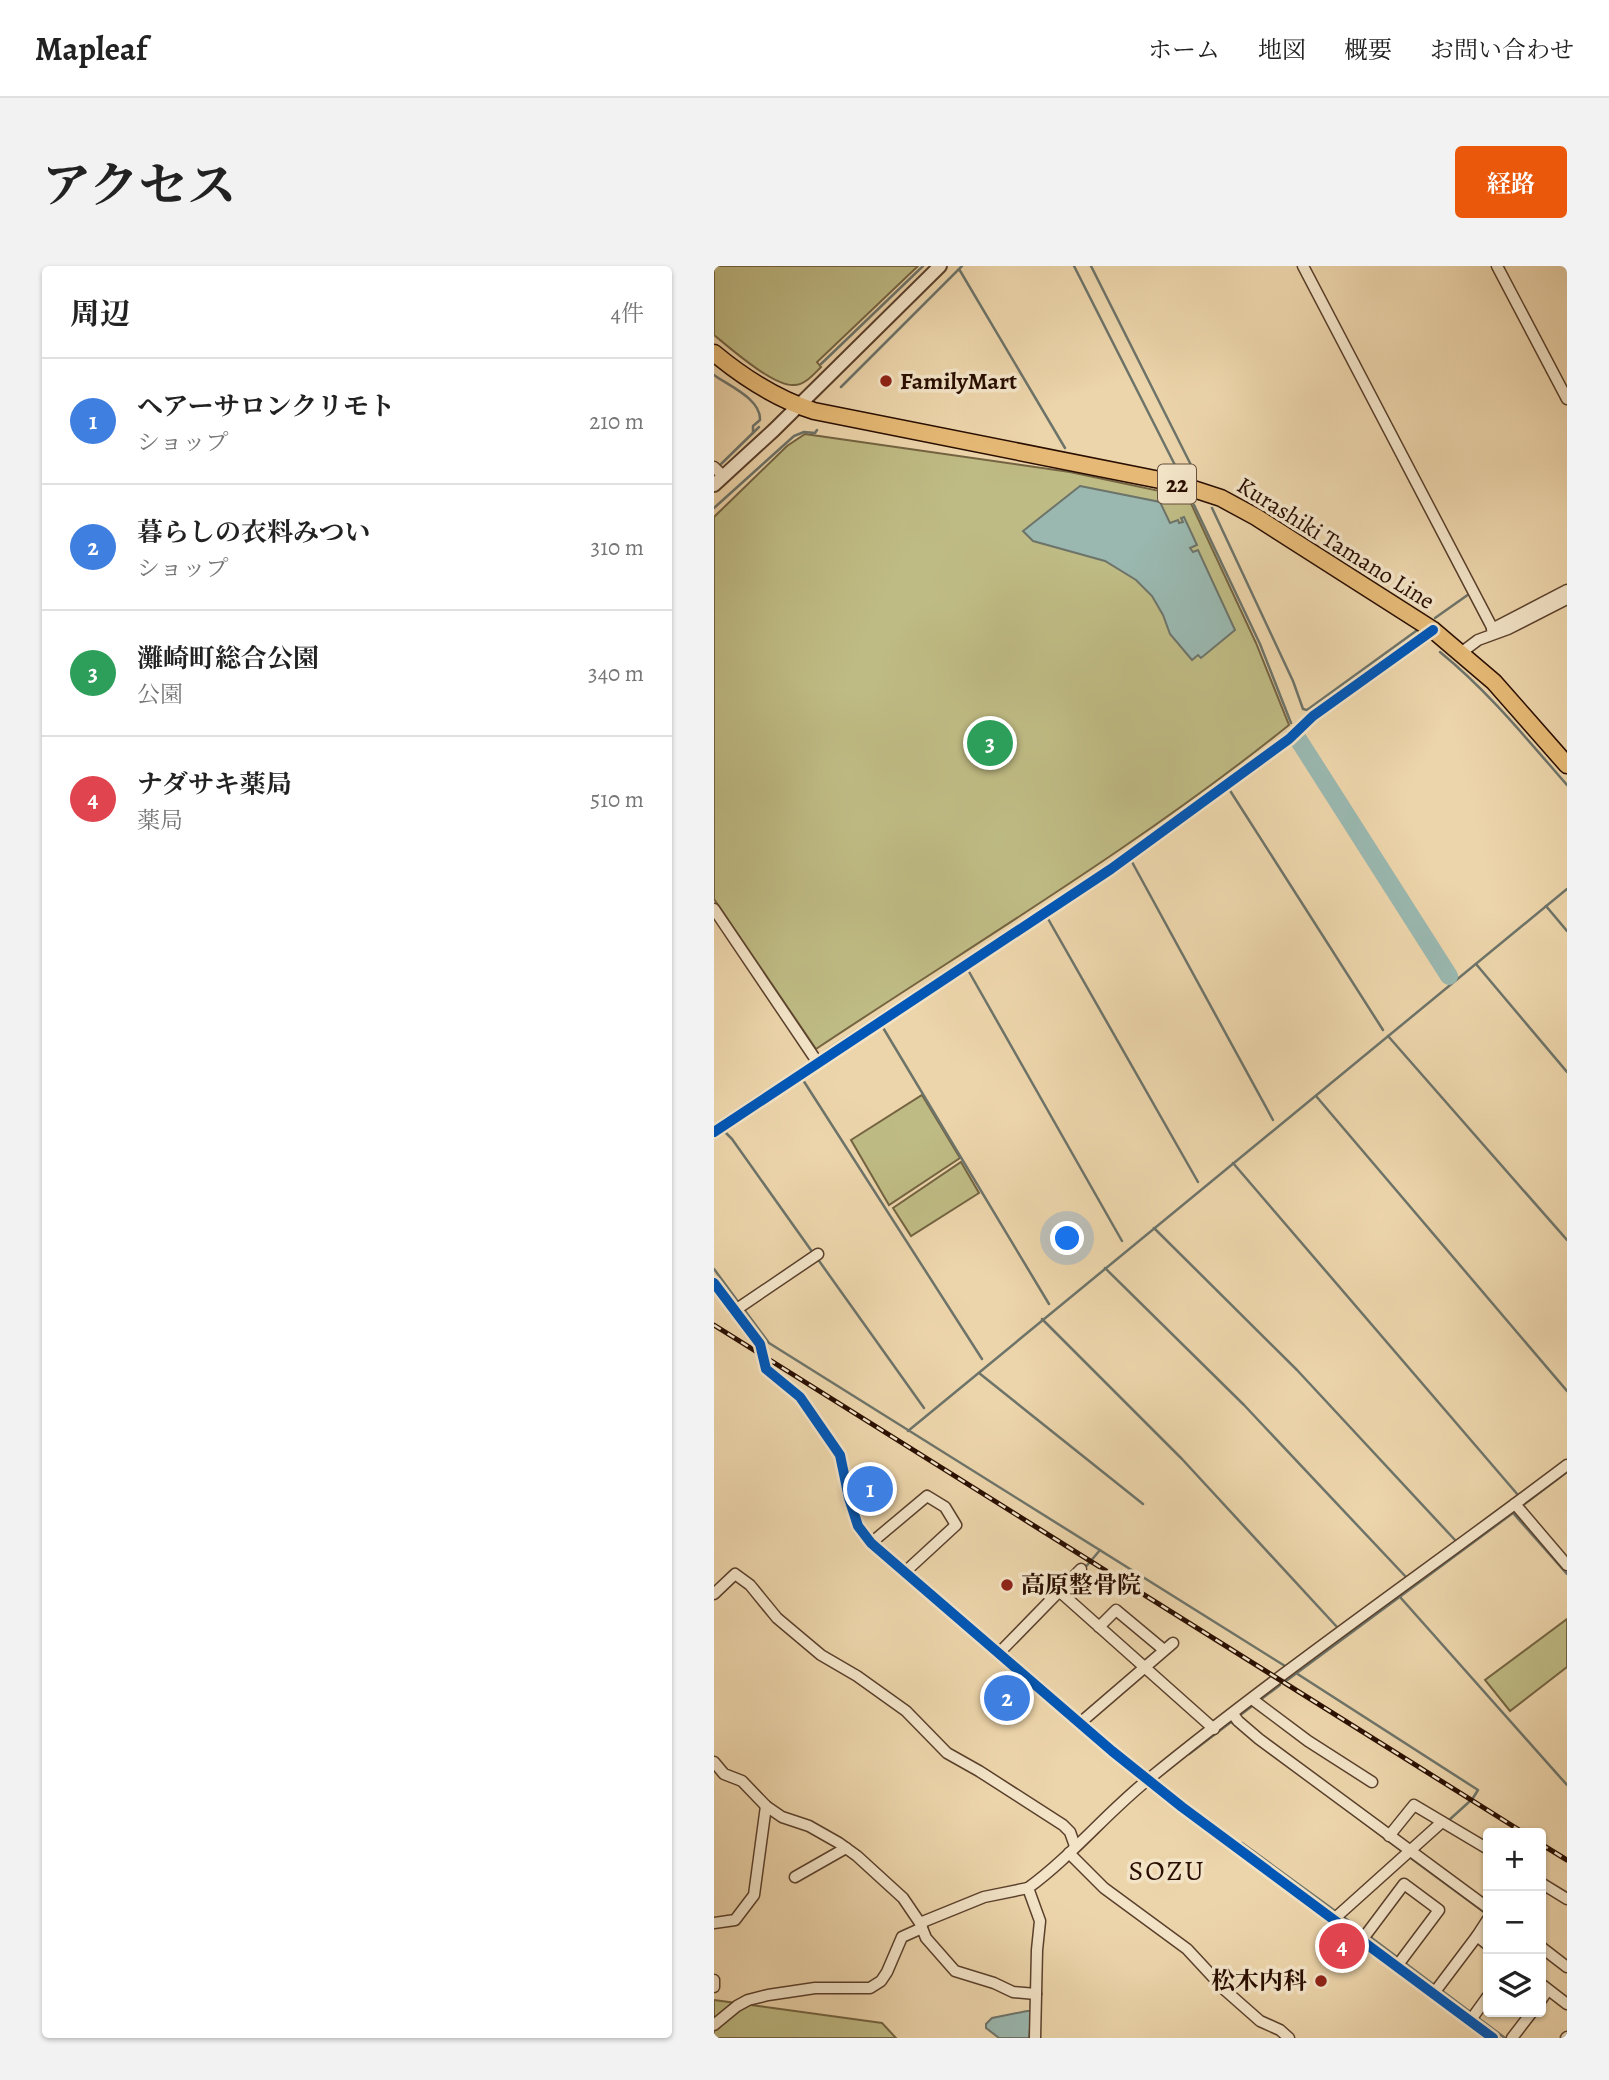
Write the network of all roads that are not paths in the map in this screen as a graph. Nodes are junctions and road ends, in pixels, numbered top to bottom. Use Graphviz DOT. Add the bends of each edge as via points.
graph roads {
  1 [pos="940,266"];
  2 [pos="1303,266"];
  3 [pos="1497,266"];
  4 [pos="714,353"];
  5 [pos="1567,400"];
  6 [pos="799,406"];
  7 [pos="717,473"];
  8 [pos="1567,590"];
  9 [pos="1567,599"];
  10 [pos="1433,630"];
  11 [pos="1493,631"];
  12 [pos="1462,652"];
  13 [pos="1567,765"];
  14 [pos="714,909"];
  15 [pos="818,1063"];
  16 [pos="714,1132"];
  17 [pos="816,1255"];
  18 [pos="714,1283"];
  19 [pos="739,1308"];
  20 [pos="1567,1465"];
  21 [pos="1517,1507"];
  22 [pos="872,1543"];
  23 [pos="1567,1565"];
  24 [pos="1081,1569"];
  25 [pos="905,1572"];
  26 [pos="1059,1591"];
  27 [pos="714,1594"];
  28 [pos="1099,1627"];
  29 [pos="999,1653"];
  30 [pos="1144,1667"];
  31 [pos="1256,1702"];
  32 [pos="1235,1717"];
  33 [pos="1080,1723"];
  34 [pos="1214,1729"];
  35 [pos="714,1762"];
  36 [pos="1149,1779"];
  37 [pos="1373,1782"];
  38 [pos="766,1807"];
  39 [pos="1446,1820"];
  40 [pos="1389,1836"];
  41 [pos="1483,1846"];
  42 [pos="846,1849"];
  43 [pos="1072,1850"];
  44 [pos="1413,1852"];
  45 [pos="795,1877"];
  46 [pos="1546,1886"];
  47 [pos="1028,1888"];
  48 [pos="1567,1899"];
  49 [pos="1483,1904"];
  50 [pos="1338,1916"];
  51 [pos="714,1923"];
  52 [pos="921,1925"];
  53 [pos="1483,1927"];
  54 [pos="1365,1935"];
  55 [pos="1477,1936"];
  56 [pos="1483,1941"];
  57 [pos="1546,1951"];
  58 [pos="1400,1962"];
  59 [pos="1567,1967"];
  60 [pos="714,1980"];
  61 [pos="714,1987"];
  62 [pos="1546,1988"];
  63 [pos="1437,1989"];
  64 [pos="1036,1994"];
  65 [pos="1483,2003"];
  66 [pos="1567,2004"];
  67 [pos="1473,2016"];
  68 [pos="1528,2017"];
  69 [pos="714,2025"];
  70 [pos="1035,2038"];
  71 [pos="1289,2038"];
  72 [pos="1493,2038"];
  73 [pos="1512,2038"];
  1 -- 6 [label="street"];
  2 -- 11 [label="street"];
  3 -- 5 [label="street"];
  4 -- 6 [label="main road, Kurashiki Tamano Line / 22" via="757,384"];
  6 -- 7 [label="street"];
  6 -- 10 [label="main road, Kurashiki Tamano Line / 22" via="1205,492 1274,527"];
  8 -- 11 [label="street"];
  9 -- 11 [label="street" via="1508,629"];
  10 -- 12 [label="main road, Kurashiki Tamano Line / 22"];
  10 -- 15 [label="street" via="1111,869"];
  11 -- 12 [label="street"];
  12 -- 13 [label="main road, Kurashiki Tamano Line / 22"];
  14 -- 15 [label="street"];
  15 -- 16 [label="street"];
  17 -- 19 [label="street"];
  18 -- 19 [label="street"];
  19 -- 22 [label="street" via="760,1344 766,1369 800,1397 840,1455 858,1526"];
  20 -- 21 [label="street"];
  21 -- 23 [label="street"];
  21 -- 31 [label="street" via="1294,1665"];
  22 -- 25 [label="street"];
  22 -- 25 [label="street" via="927,1496 945,1507 956,1525"];
  24 -- 26 [label="street"];
  25 -- 29 [label="street"];
  26 -- 28 [label="street"];
  26 -- 29 [label="street"];
  27 -- 43 [label="street" via="735,1574 777,1618 821,1655 906,1711 947,1753 1063,1825 1070,1832"];
  28 -- 30 [label="street"];
  28 -- 30 [label="street" via="1116,1610 1169,1647"];
  29 -- 33 [label="street"];
  30 -- 33 [label="street"];
  30 -- 34 [label="street"];
  31 -- 32 [label="street"];
  31 -- 37 [label="street"];
  32 -- 34 [label="street"];
  32 -- 40 [label="street"];
  33 -- 36 [label="street"];
  34 -- 36 [label="street"];
  35 -- 38 [label="street" via="742,1781"];
  36 -- 43 [label="street"];
  36 -- 50 [label="street" via="1259,1865"];
  38 -- 42 [label="street"];
  38 -- 51 [label="street" via="754,1895 735,1920"];
  39 -- 40 [label="street" via="1414,1805"];
  39 -- 41 [label="street"];
  39 -- 44 [label="street"];
  40 -- 44 [label="street"];
  42 -- 45 [label="street"];
  42 -- 52 [label="street" via="903,1898"];
  43 -- 47 [label="street"];
  43 -- 71 [label="street" via="1104,1888 1187,1949 1260,2021"];
  44 -- 49 [label="street"];
  44 -- 50 [label="street"];
  46 -- 48 [label="street"];
  47 -- 52 [label="street" via="984,1897"];
  47 -- 64 [label="street" via="1040,1921"];
  50 -- 54 [label="street"];
  52 -- 64 [label="street" via="926,1938 954,1971 1013,1992"];
  52 -- 69 [label="street" via="902,1937 887,1972 870,1988 768,1995 737,2006"];
  53 -- 55 [label="street"];
  54 -- 58 [label="street"];
  54 -- 58 [label="street" via="1404,1884 1439,1910"];
  55 -- 56 [label="street"];
  55 -- 63 [label="street"];
  57 -- 59 [label="street"];
  58 -- 63 [label="street"];
  60 -- 61 [label="street"];
  62 -- 66 [label="street"];
  63 -- 67 [label="street"];
  64 -- 70 [label="street"];
  65 -- 67 [label="street"];
  67 -- 72 [label="street"];
  68 -- 73 [label="street"];
}
